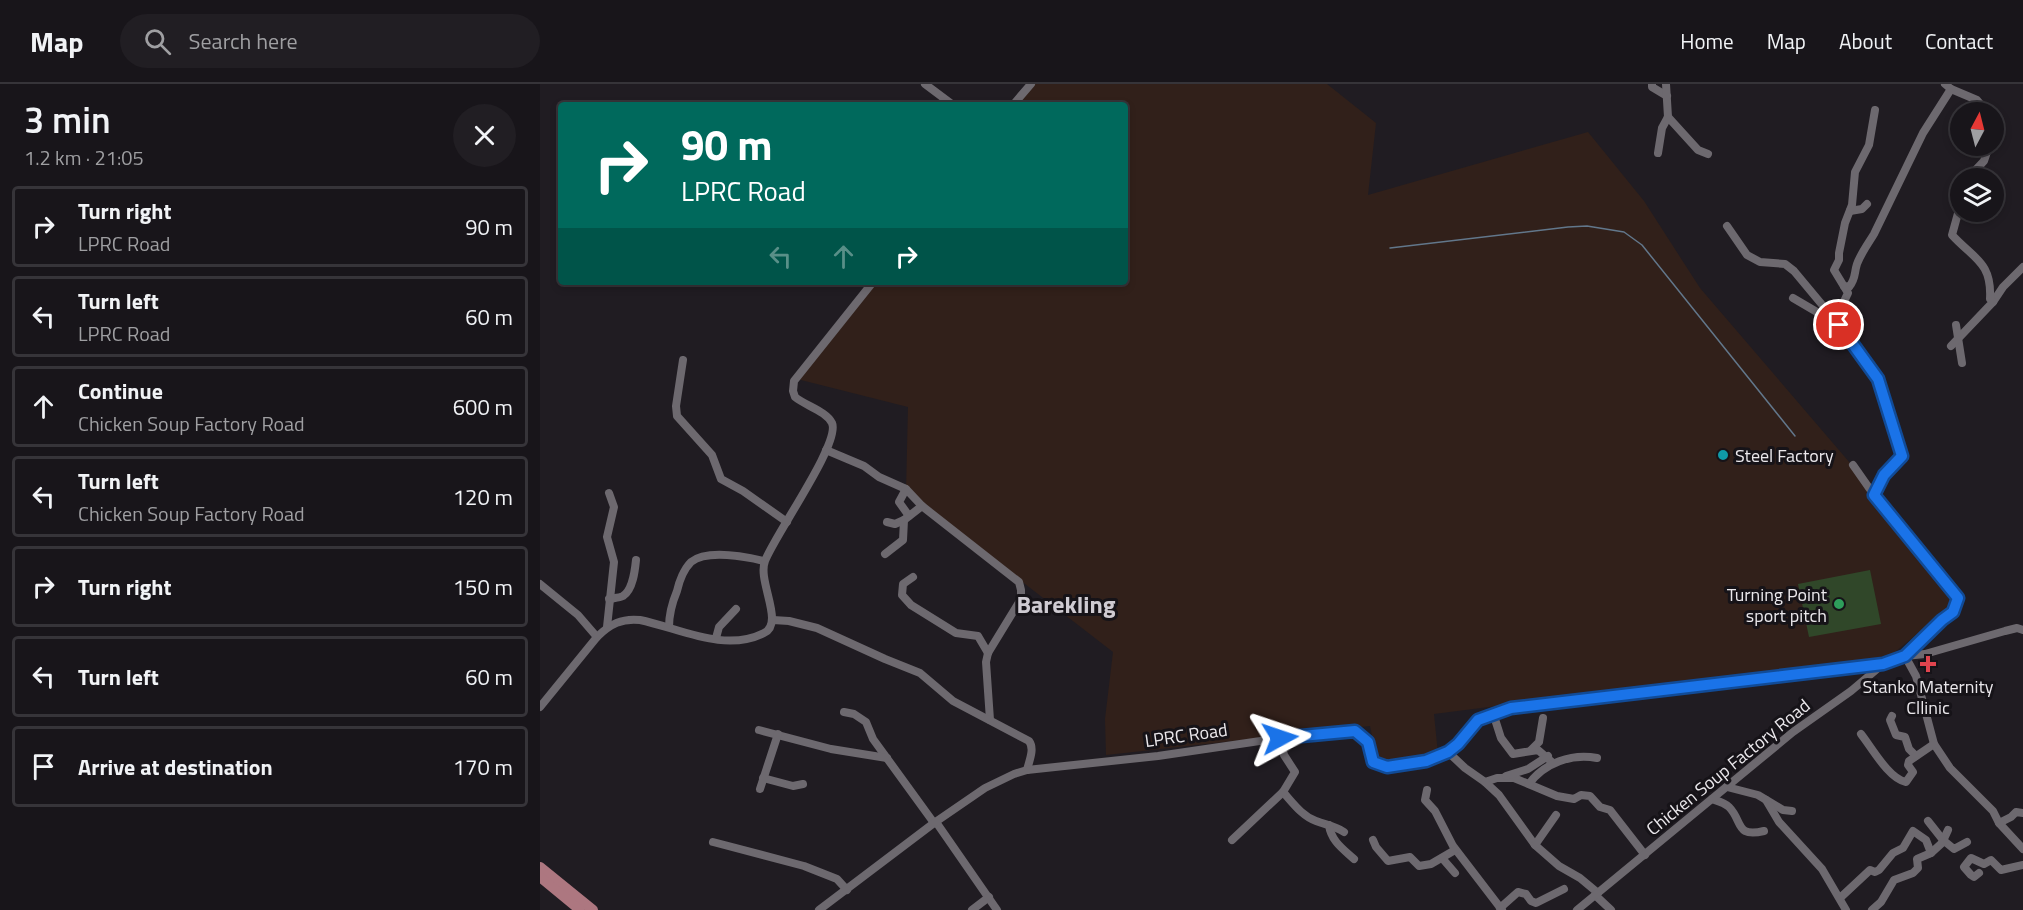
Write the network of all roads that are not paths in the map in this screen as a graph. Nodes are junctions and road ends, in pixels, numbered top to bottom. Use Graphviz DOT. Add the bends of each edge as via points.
graph roads {
  1 [pos="925,84"];
  2 [pos="1031,84"];
  3 [pos="1652,84"];
  4 [pos="1666,84"];
  5 [pos="1948,87"];
  6 [pos="1667,96"];
  7 [pos="948,102"];
  8 [pos="1016,102"];
  9 [pos="1978,102"];
  10 [pos="1875,110"];
  11 [pos="1668,117"];
  12 [pos="1658,153"];
  13 [pos="1708,154"];
  14 [pos="1867,204"];
  15 [pos="1850,211"];
  16 [pos="1956,222"];
  17 [pos="1727,226"];
  18 [pos="1854,251"];
  19 [pos="1857,266"];
  20 [pos="2023,267"];
  21 [pos="871,285"];
  22 [pos="1844,286"];
  23 [pos="1793,298"];
  24 [pos="1994,302"];
  25 [pos="1839,325"];
  26 [pos="1956,325"];
  27 [pos="1954,342"];
  28 [pos="683,360"];
  29 [pos="1962,363"];
  30 [pos="826,450"];
  31 [pos="1852,465"];
  32 [pos="906,489"];
  33 [pos="609,493"];
  34 [pos="1874,495"];
  35 [pos="922,506"];
  36 [pos="906,518"];
  37 [pos="787,522"];
  38 [pos="886,522"];
  39 [pos="885,554"];
  40 [pos="636,560"];
  41 [pos="764,561"];
  42 [pos="913,577"];
  43 [pos="540,584"];
  44 [pos="609,599"];
  45 [pos="736,609"];
  46 [pos="773,620"];
  47 [pos="607,627"];
  48 [pos="669,627"];
  49 [pos="2023,630"];
  50 [pos="597,637"];
  51 [pos="716,638"];
  52 [pos="988,653"];
  53 [pos="1905,656"];
  54 [pos="1883,664"];
  55 [pos="540,690"];
  56 [pos="549,696"];
  57 [pos="540,707"];
  58 [pos="844,712"];
  59 [pos="1493,713"];
  60 [pos="1892,716"];
  61 [pos="1543,718"];
  62 [pos="990,720"];
  63 [pos="759,730"];
  64 [pos="778,734"];
  65 [pos="1861,734"];
  66 [pos="1280,738"];
  67 [pos="1934,744"];
  68 [pos="1531,750"];
  69 [pos="1448,752"];
  70 [pos="1916,756"];
  71 [pos="888,758"];
  72 [pos="1597,758"];
  73 [pos="1550,760"];
  74 [pos="1027,770"];
  75 [pos="763,778"];
  76 [pos="1487,781"];
  77 [pos="803,784"];
  78 [pos="1529,784"];
  79 [pos="1727,787"];
  80 [pos="760,789"];
  81 [pos="1426,790"];
  82 [pos="1283,792"];
  83 [pos="1712,799"];
  84 [pos="1766,800"];
  85 [pos="1792,811"];
  86 [pos="2023,813"];
  87 [pos="1556,815"];
  88 [pos="1928,821"];
  89 [pos="935,822"];
  90 [pos="1999,823"];
  91 [pos="1329,825"];
  92 [pos="1948,830"];
  93 [pos="1764,831"];
  94 [pos="1344,832"];
  95 [pos="1232,840"];
  96 [pos="1373,840"];
  97 [pos="1943,840"];
  98 [pos="714,842"];
  99 [pos="1967,842"];
  100 [pos="1535,845"];
  101 [pos="2023,849"];
  102 [pos="1455,850"];
  103 [pos="1931,852"];
  104 [pos="1645,855"];
  105 [pos="1442,858"];
  106 [pos="1354,859"];
  107 [pos="2023,865"];
  108 [pos="540,867"];
  109 [pos="1455,873"];
  110 [pos="1980,873"];
  111 [pos="540,877"];
  112 [pos="1564,889"];
  113 [pos="847,890"];
  114 [pos="1597,894"];
  115 [pos="989,897"];
  116 [pos="1840,898"];
  117 [pos="1501,909"];
  118 [pos="580,910"];
  119 [pos="593,910"];
  120 [pos="819,910"];
  121 [pos="972,910"];
  122 [pos="997,910"];
  123 [pos="1577,910"];
  124 [pos="1611,910"];
  125 [pos="1846,910"];
  126 [pos="1872,910"];
  1 -- 7 [label="street"];
  2 -- 8 [label="street"];
  3 -- 6 [label="street"];
  4 -- 6 [label="street"];
  5 -- 9 [label="street"];
  5 -- 19 [label="street"];
  6 -- 11 [label="street"];
  10 -- 15 [label="street" via="1869,145 1855,172"];
  11 -- 12 [label="street"];
  11 -- 13 [label="street" via="1698,150"];
  14 -- 15 [label="street"];
  15 -- 22 [label="street" via="1834,270"];
  16 -- 24 [label="street" via="1952,235 1981,262"];
  17 -- 25 [label="street" via="1747,255 1760,262 1785,264 1794,271"];
  18 -- 19 [label="street"];
  19 -- 22 [label="street" via="1853,283"];
  20 -- 24 [label="street"];
  21 -- 30 [label="street" via="794,381 795,397 833,424 833,436"];
  22 -- 25 [label="street" via="1848,293 1836,318"];
  23 -- 25 [label="street"];
  24 -- 27 [label="street"];
  25 -- 34 [label="street" via="1878,379 1902,456 1884,475"];
  26 -- 27 [label="street"];
  27 -- 29 [label="street"];
  28 -- 37 [label="street" via="676,406 680,421 712,455 721,479 744,490"];
  30 -- 32 [label="street"];
  30 -- 37 [label="street"];
  31 -- 34 [label="street, Chicken Soup Factory Road"];
  32 -- 35 [label="street"];
  32 -- 36 [label="street" via="899,502"];
  33 -- 44 [label="street" via="614,507 607,537 614,562"];
  34 -- 53 [label="street, Chicken Soup Factory Road" via="1958,598 1953,612"];
  35 -- 36 [label="street"];
  35 -- 52 [label="street" via="1018,582 1021,599"];
  36 -- 38 [label="street" via="895,524"];
  36 -- 39 [label="street" via="903,540"];
  37 -- 41 [label="street"];
  40 -- 44 [label="street" via="627,592"];
  41 -- 46 [label="street" via="762,573"];
  41 -- 48 [label="street" via="707,556 691,562 671,607"];
  42 -- 52 [label="street" via="903,584 905,600 956,633 978,636"];
  43 -- 50 [label="street" via="578,615"];
  44 -- 47 [label="street"];
  45 -- 51 [label="street" via="719,627"];
  46 -- 51 [label="street" via="766,633 751,638"];
  46 -- 62 [label="street" via="817,628 920,673 953,701"];
  47 -- 48 [label="street" via="631,619"];
  47 -- 50 [label="street"];
  48 -- 51 [label="street" via="696,637"];
  49 -- 53 [label="street" via="2018,628"];
  50 -- 56 [label="street"];
  52 -- 62 [label="street"];
  53 -- 54 [label="street, Chicken Soup Factory Road"];
  53 -- 67 [label="street" via="1916,676"];
  54 -- 59 [label="street, LPRC Road"];
  54 -- 79 [label="street, Chicken Soup Factory Road"];
  55 -- 56 [label="street"];
  56 -- 57 [label="street"];
  58 -- 71 [label="street" via="861,718"];
  59 -- 68 [label="street" via="1501,738 1513,754"];
  59 -- 69 [label="street, LPRC Road" via="1478,720"];
  60 -- 70 [label="street" via="1893,731 1905,737"];
  61 -- 68 [label="street" via="1539,742"];
  62 -- 74 [label="street" via="1031,743"];
  63 -- 64 [label="street"];
  64 -- 71 [label="street" via="831,749"];
  64 -- 75 [label="street"];
  65 -- 70 [label="street" via="1889,772 1903,782 1913,772 1908,765"];
  66 -- 69 [label="street, LPRC Road" via="1355,731 1368,742 1373,762 1387,767 1426,761"];
  66 -- 74 [label="street, LPRC Road"];
  66 -- 82 [label="street" via="1284,755 1295,772"];
  67 -- 70 [label="street"];
  67 -- 90 [label="street"];
  68 -- 73 [label="street" via="1538,750"];
  69 -- 76 [label="street"];
  71 -- 89 [label="street"];
  72 -- 73 [label="street" via="1580,755"];
  73 -- 76 [label="street"];
  73 -- 78 [label="street"];
  74 -- 89 [label="street, LPRC Road" via="998,781"];
  75 -- 77 [label="street" via="793,786"];
  75 -- 80 [label="street"];
  76 -- 78 [label="street" via="1514,778"];
  76 -- 100 [label="street"];
  78 -- 104 [label="street" via="1557,796 1590,796 1600,807 1610,810"];
  79 -- 83 [label="street, Chicken Soup Factory Road"];
  79 -- 84 [label="street"];
  81 -- 102 [label="street" via="1425,800"];
  82 -- 91 [label="street" via="1301,813"];
  82 -- 95 [label="street"];
  83 -- 93 [label="street" via="1727,806 1742,829 1750,833"];
  83 -- 104 [label="street, Chicken Soup Factory Road"];
  84 -- 85 [label="street"];
  84 -- 116 [label="street" via="1779,822 1822,869"];
  86 -- 90 [label="street" via="2016,812"];
  87 -- 100 [label="street"];
  88 -- 97 [label="street"];
  89 -- 113 [label="street, LPRC Road"];
  89 -- 115 [label="street"];
  90 -- 101 [label="street"];
  91 -- 94 [label="street"];
  91 -- 106 [label="street" via="1336,843"];
  92 -- 97 [label="street"];
  96 -- 105 [label="street" via="1390,862 1410,856 1424,866"];
  97 -- 99 [label="street" via="1954,849"];
  97 -- 103 [label="street"];
  98 -- 113 [label="street" via="804,866 837,879"];
  100 -- 114 [label="street"];
  102 -- 105 [label="street"];
  102 -- 117 [label="street"];
  103 -- 116 [label="street" via="1926,840 1913,831 1903,849 1893,853 1879,870 1870,870"];
  103 -- 126 [label="street" via="1917,859 1918,868 1913,873 1894,880"];
  104 -- 114 [label="street, Chicken Soup Factory Road"];
  105 -- 109 [label="street"];
  107 -- 110 [label="street" via="2001,870 1991,860 1984,864 1971,858 1964,867 1974,877"];
  108 -- 119 [label="main road"];
  111 -- 118 [label="main road"];
  112 -- 117 [label="street" via="1536,903 1518,892"];
  113 -- 120 [label="street, LPRC Road"];
  114 -- 123 [label="street, Chicken Soup Factory Road"];
  114 -- 124 [label="street"];
  115 -- 121 [label="street"];
  115 -- 122 [label="street"];
  116 -- 125 [label="street"];
}
